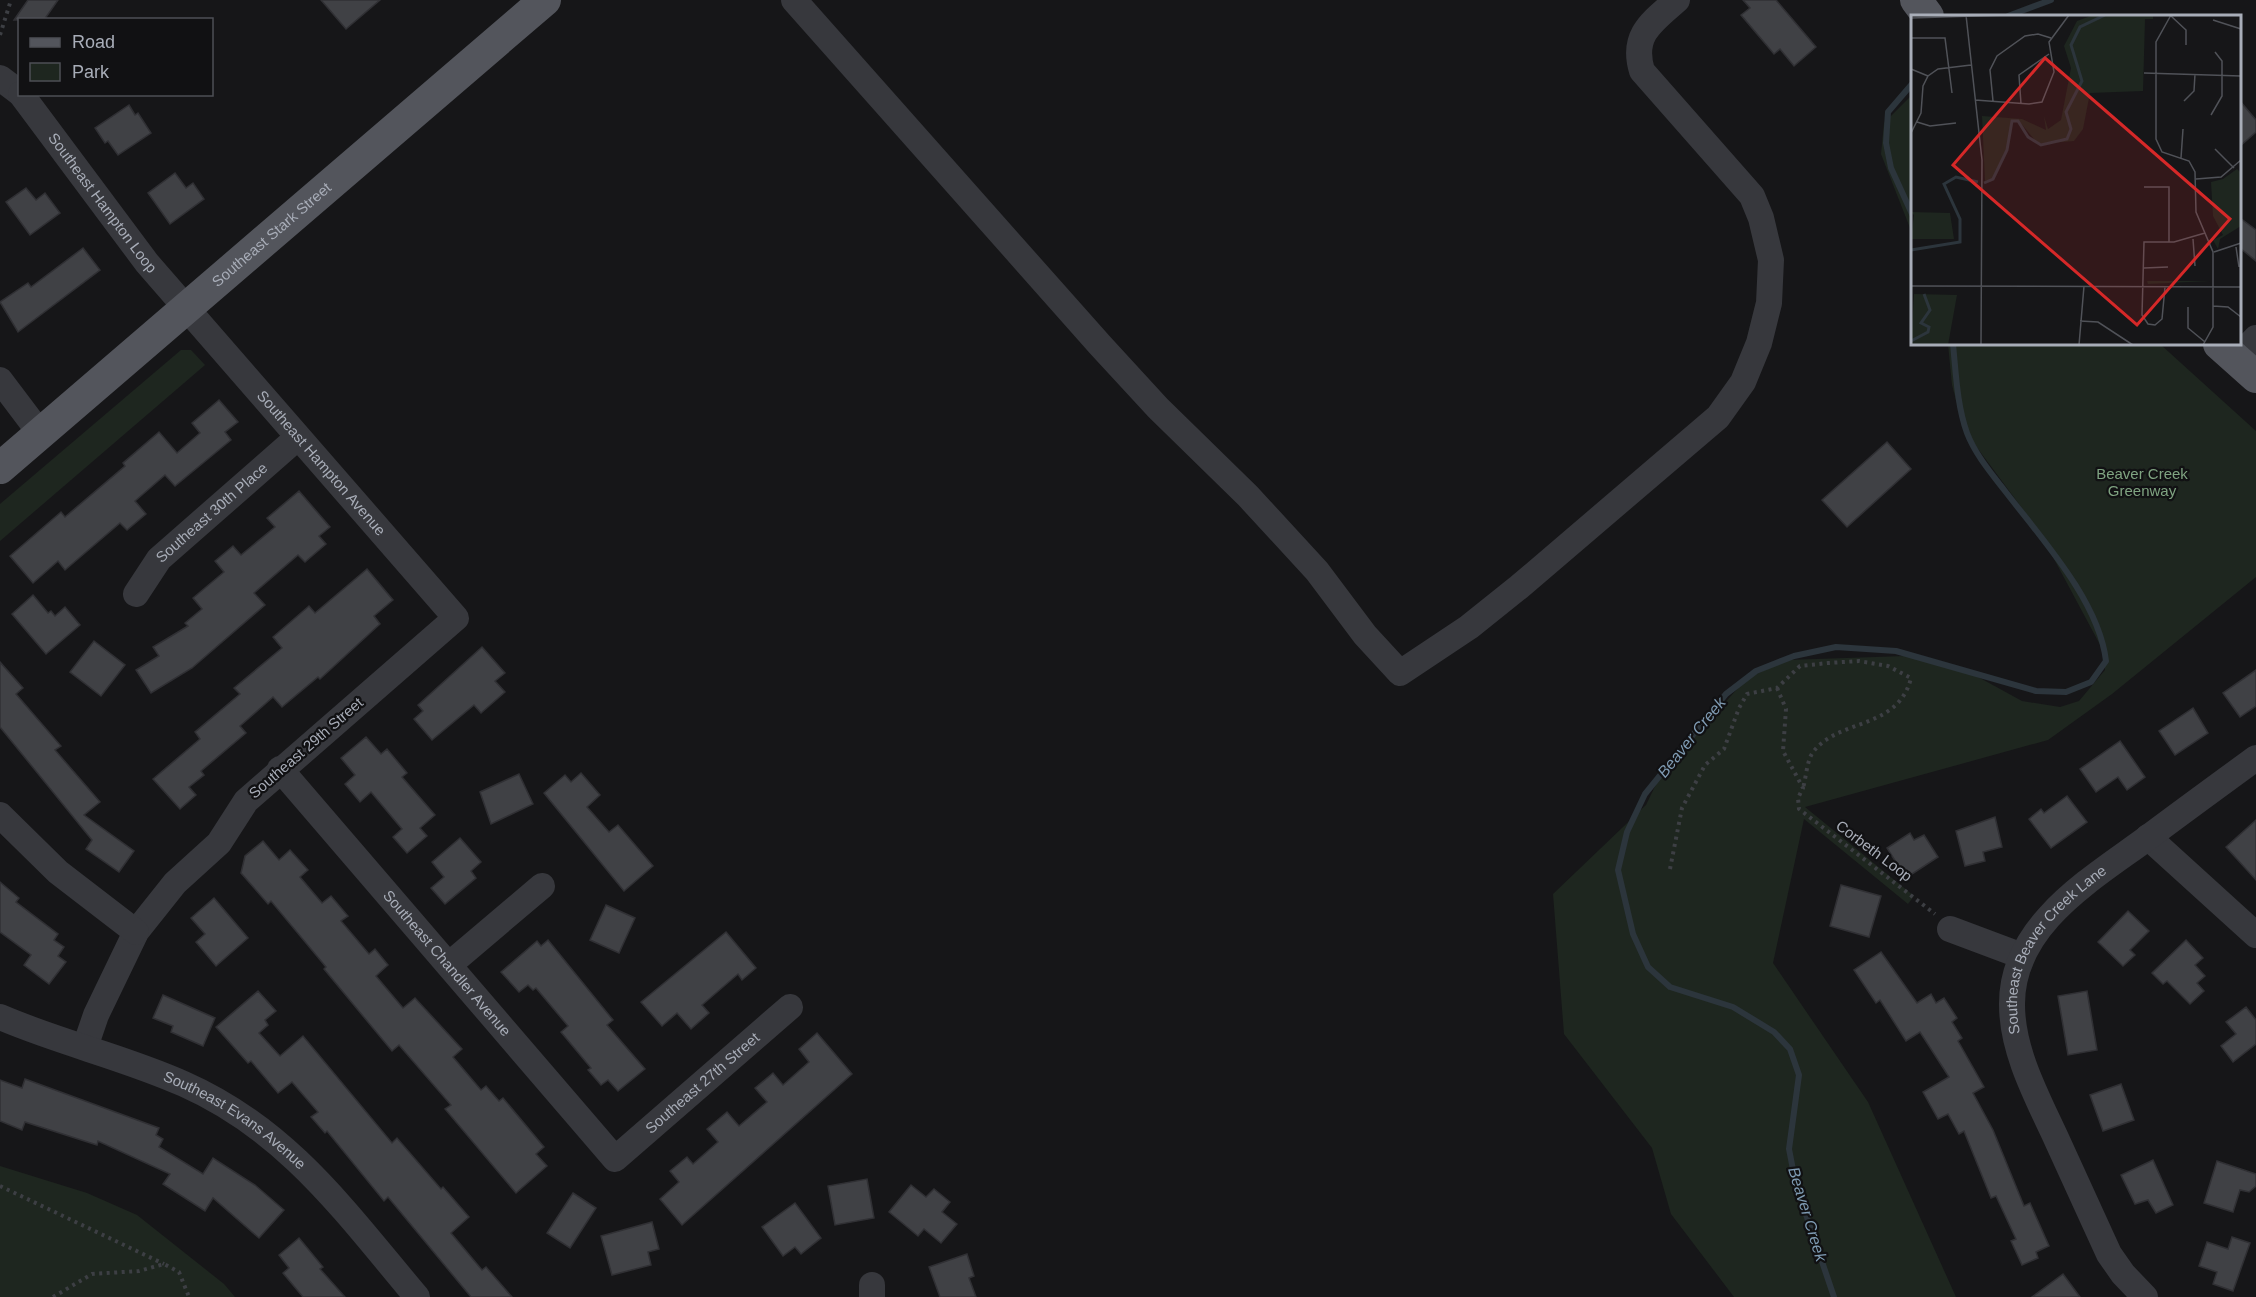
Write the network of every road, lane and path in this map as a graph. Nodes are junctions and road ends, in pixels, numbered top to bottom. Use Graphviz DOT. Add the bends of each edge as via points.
graph roads {
  1 [pos="11,0"];
  2 [pos="545,0"];
  3 [pos="794,0"];
  4 [pos="1677,0"];
  5 [pos="1916,0"];
  6 [pos="1927,15"];
  7 [pos="0,35"];
  8 [pos="0,78"];
  9 [pos="18,92"];
  10 [pos="22,96"];
  11 [pos="186,309"];
  12 [pos="0,380"];
  13 [pos="40,433"];
  14 [pos="297,438"];
  15 [pos="0,468"];
  16 [pos="136,594"];
  17 [pos="456,618"];
  18 [pos="1777,688"];
  19 [pos="2256,758"];
  20 [pos="280,769"];
  21 [pos="1803,788"];
  22 [pos="0,815"];
  23 [pos="2148,837"];
  24 [pos="1670,869"];
  25 [pos="542,886"];
  26 [pos="1950,929"];
  27 [pos="136,932"];
  28 [pos="2256,936"];
  29 [pos="2022,956"];
  30 [pos="450,964"];
  31 [pos="790,1007"];
  32 [pos="0,1017"];
  33 [pos="85,1047"];
  34 [pos="615,1159"];
  35 [pos="0,1186"];
  36 [pos="164,1264"];
  37 [pos="53,1297"];
  38 [pos="189,1297"];
  39 [pos="417,1297"];
  40 [pos="2145,1297"];
  1 -- 7 [label="path"];
  2 -- 11 [label="main road, Southeast Stark Street"];
  3 -- 4 [label="street" via="1107,353 1317,571 1365,635 1400,673 1478,620 1718,417 1743,382 1759,344 1769,303 1771,260 1752,196 1642,71 1637,54 1642,34"];
  5 -- 6 [label="main road"];
  8 -- 9 [label="street, Southeast Hampton Loop"];
  10 -- 11 [label="street, Southeast Hampton Loop"];
  11 -- 13 [label="main road, Southeast Stark Street"];
  11 -- 14 [label="street, Southeast Hampton Avenue"];
  12 -- 13 [label="street"];
  13 -- 15 [label="main road, Southeast Stark Street"];
  14 -- 16 [label="street, Southeast 30th Place" via="159,559"];
  14 -- 17 [label="street, Southeast Hampton Avenue"];
  17 -- 20 [label="street, Southeast 29th Street"];
  18 -- 21 [label="path, Corbeth Loop" via="1786,709 1782,751"];
  18 -- 21 [label="path, Corbeth Loop" via="1800,666 1828,663 1859,661 1888,666 1911,678 1907,692 1893,709 1831,739 1813,753"];
  18 -- 24 [label="path" via="1747,694 1724,749 1705,765 1682,808"];
  19 -- 23 [label="street, Southeast Beaver Creek Lane"];
  20 -- 27 [label="street, Southeast 29th Street" via="246,801 219,843 175,883"];
  20 -- 30 [label="street, Southeast Chandler Avenue"];
  21 -- 26 [label="path, Corbeth Loop" via="1798,798 1799,809 1922,901"];
  22 -- 27 [label="street" via="58,872"];
  23 -- 28 [label="street"];
  23 -- 29 [label="street, Southeast Beaver Creek Lane" via="2067,898 2037,931"];
  25 -- 30 [label="street"];
  26 -- 29 [label="street"];
  27 -- 33 [label="street, Southeast 29th Street"];
  29 -- 40 [label="street, Southeast Beaver Creek Lane" via="2013,981 2012,1007 2029,1079 2109,1254"];
  30 -- 34 [label="street, Southeast Chandler Avenue"];
  31 -- 34 [label="street, Southeast 27th Street"];
  32 -- 33 [label="street, Southeast Evans Avenue"];
  33 -- 39 [label="street, Southeast Evans Avenue" via="185,1084 274,1138 310,1171"];
  35 -- 36 [label="path"];
  36 -- 37 [label="path" via="139,1271 92,1274"];
  36 -- 38 [label="path" via="179,1272"];
}
